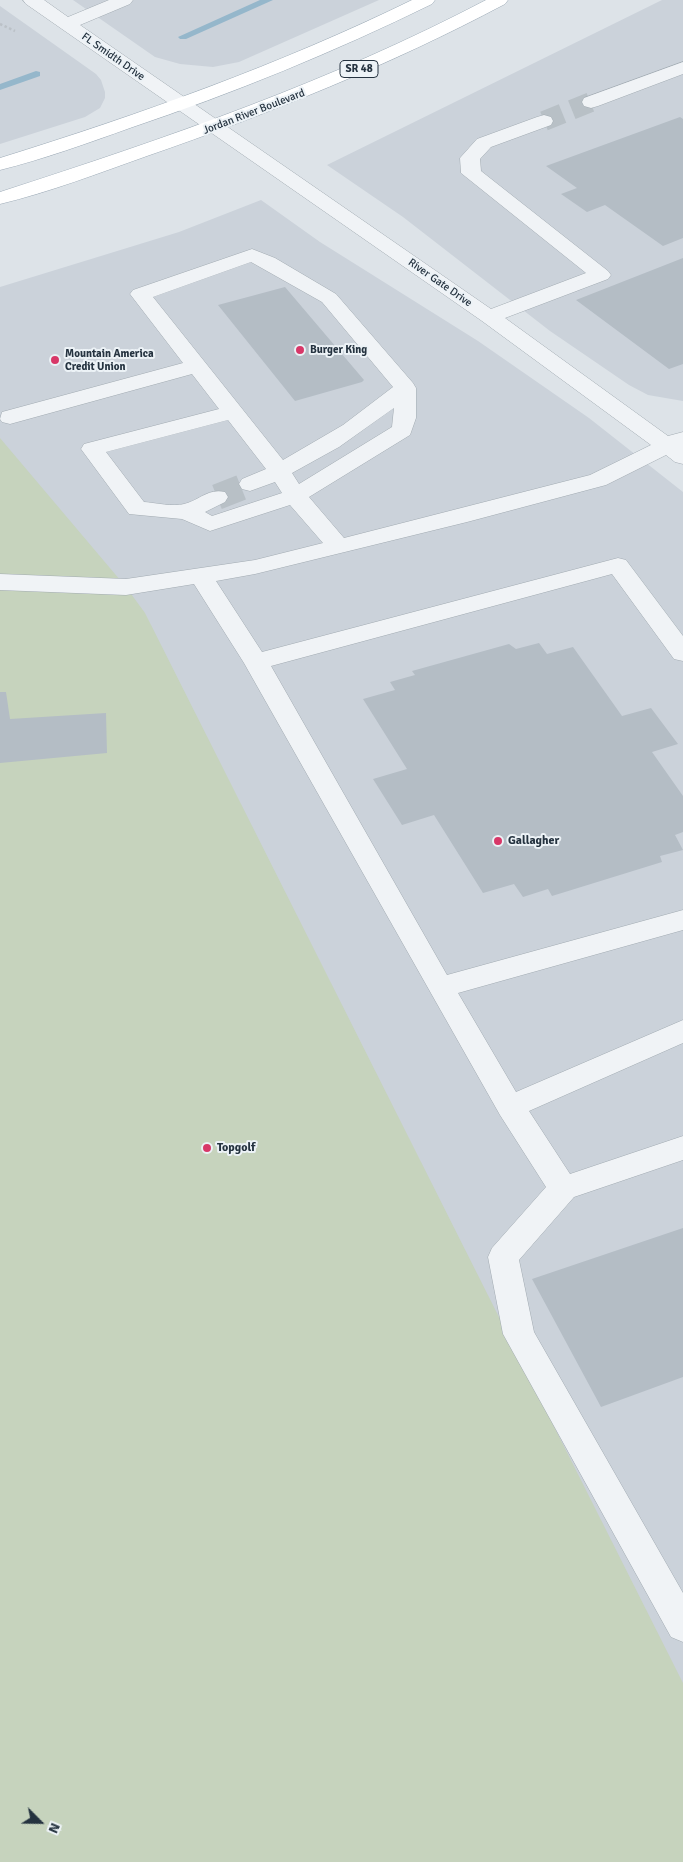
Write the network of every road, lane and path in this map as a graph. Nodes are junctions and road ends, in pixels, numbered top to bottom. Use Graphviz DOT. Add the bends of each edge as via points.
graph roads {
  1 [pos="32,0"];
  2 [pos="124,0"];
  3 [pos="426,0"];
  4 [pos="499,0"];
  5 [pos="67,24"];
  6 [pos="683,68"];
  7 [pos="591,102"];
  8 [pos="187,109"];
  9 [pos="544,121"];
  10 [pos="215,127"];
  11 [pos="0,164"];
  12 [pos="0,198"];
  13 [pos="489,317"];
  14 [pos="196,366"];
  15 [pos="405,388"];
  16 [pos="232,412"];
  17 [pos="10,418"];
  18 [pos="678,446"];
  19 [pos="280,472"];
  20 [pos="250,484"];
  21 [pos="295,496"];
  22 [pos="217,497"];
  23 [pos="187,512"];
  24 [pos="338,546"];
  25 [pos="200,575"];
  26 [pos="0,582"];
  27 [pos="683,653"];
  28 [pos="256,662"];
  29 [pos="683,920"];
  30 [pos="440,988"];
  31 [pos="683,1031"];
  32 [pos="510,1107"];
  33 [pos="683,1148"];
  34 [pos="563,1188"];
  35 [pos="683,1626"];
  1 -- 5 [label="street, FL Smidth Drive"];
  2 -- 5 [label="street"];
  3 -- 8 [label="main road, SR 48"];
  4 -- 10 [label="main road, Jordan River Boulevard / SR 48" via="354,72"];
  5 -- 8 [label="street, FL Smidth Drive"];
  6 -- 7 [label="street"];
  8 -- 10 [label="street, River Gate Drive"];
  8 -- 11 [label="main road, SR 48"];
  9 -- 13 [label="street" via="484,143 470,158 471,173 601,275"];
  10 -- 12 [label="main road, Jordan River Boulevard / SR 48"];
  10 -- 13 [label="street, River Gate Drive"];
  13 -- 18 [label="street, River Gate Drive"];
  14 -- 15 [label="street" via="140,294 252,255 329,298"];
  14 -- 16 [label="street"];
  14 -- 17 [label="street"];
  15 -- 19 [label="street" via="373,416"];
  15 -- 21 [label="street" via="402,430"];
  16 -- 19 [label="street"];
  16 -- 23 [label="street" via="92,449 137,509"];
  18 -- 24 [label="street" via="598,480"];
  19 -- 20 [label="street"];
  19 -- 21 [label="street"];
  21 -- 23 [label="street" via="210,524"];
  21 -- 24 [label="street"];
  22 -- 23 [label="street"];
  24 -- 25 [label="street" via="255,567"];
  25 -- 26 [label="street" via="126,587"];
  25 -- 28 [label="street"];
  27 -- 28 [label="street" via="618,565"];
  28 -- 30 [label="street"];
  29 -- 30 [label="street"];
  30 -- 32 [label="street"];
  31 -- 32 [label="street"];
  32 -- 34 [label="street"];
  33 -- 34 [label="street"];
  34 -- 35 [label="street" via="504,1257 519,1334"];
}
